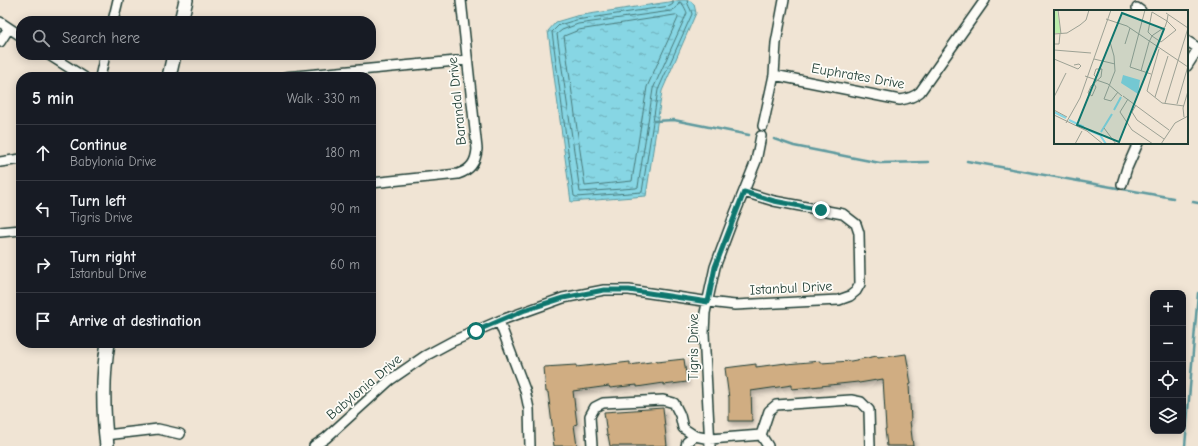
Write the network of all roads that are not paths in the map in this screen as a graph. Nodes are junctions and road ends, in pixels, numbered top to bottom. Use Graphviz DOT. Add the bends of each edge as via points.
graph roads {
  1 [pos="118,0"];
  2 [pos="186,0"];
  3 [pos="461,0"];
  4 [pos="784,0"];
  5 [pos="985,0"];
  6 [pos="114,16"];
  7 [pos="183,16"];
  8 [pos="0,22"];
  9 [pos="9,28"];
  10 [pos="16,33"];
  11 [pos="1188,41"];
  12 [pos="0,42"];
  13 [pos="1198,48"];
  14 [pos="57,60"];
  15 [pos="104,60"];
  16 [pos="173,60"];
  17 [pos="467,60"];
  18 [pos="1188,64"];
  19 [pos="76,72"];
  20 [pos="101,72"];
  21 [pos="170,72"];
  22 [pos="339,72"];
  23 [pos="774,75"];
  24 [pos="763,126"];
  25 [pos="761,136"];
  26 [pos="1138,144"];
  27 [pos="16,160"];
  28 [pos="0,162"];
  29 [pos="376,182"];
  30 [pos="1122,184"];
  31 [pos="744,192"];
  32 [pos="16,230"];
  33 [pos="0,232"];
  34 [pos="708,302"];
  35 [pos="499,321"];
  36 [pos="107,348"];
  37 [pos="180,434"];
  38 [pos="761,435"];
  39 [pos="695,436"];
  40 [pos="107,441"];
  41 [pos="710,442"];
  42 [pos="314,446"];
  43 [pos="530,446"];
  44 [pos="592,446"];
  45 [pos="686,446"];
  46 [pos="768,446"];
  47 [pos="870,446"];
  1 -- 6 [label="street"];
  2 -- 7 [label="street"];
  3 -- 17 [label="street, Barandal Drive"];
  4 -- 23 [label="street" via="776,43"];
  5 -- 23 [label="street, Euphrates Drive" via="914,97 900,100"];
  8 -- 9 [label="street"];
  9 -- 10 [label="street"];
  9 -- 12 [label="street"];
  11 -- 13 [label="street"];
  13 -- 18 [label="street"];
  14 -- 19 [label="street"];
  15 -- 20 [label="street"];
  16 -- 21 [label="street"];
  17 -- 22 [label="street"];
  17 -- 29 [label="street, Barandal Drive" via="477,149 471,167 458,174"];
  23 -- 24 [label="street"];
  25 -- 31 [label="street, Tigris Drive" via="756,161"];
  26 -- 30 [label="street"];
  27 -- 28 [label="street"];
  31 -- 34 [label="street, Tigris Drive" via="715,267"];
  31 -- 34 [label="street, Istanbul Drive" via="774,201 843,214 856,224 859,233 860,284 850,296 839,300 735,304"];
  32 -- 33 [label="street"];
  34 -- 35 [label="street, Babylonia Drive" via="629,290 604,290 563,298"];
  34 -- 41 [label="street, Tigris Drive" via="704,333"];
  35 -- 42 [label="street, Babylonia Drive" via="425,356 390,380"];
  35 -- 43 [label="street" via="525,390"];
  36 -- 40 [label="street" via="104,381"];
  37 -- 40 [label="street" via="158,429"];
  38 -- 41 [label="street"];
  38 -- 46 [label="street"];
  38 -- 47 [label="street" via="770,411 776,406 851,400 861,402 869,410"];
  39 -- 41 [label="street"];
  39 -- 44 [label="street" via="683,428 674,403 663,400 603,403 594,407 590,416"];
  39 -- 45 [label="street"];
}
